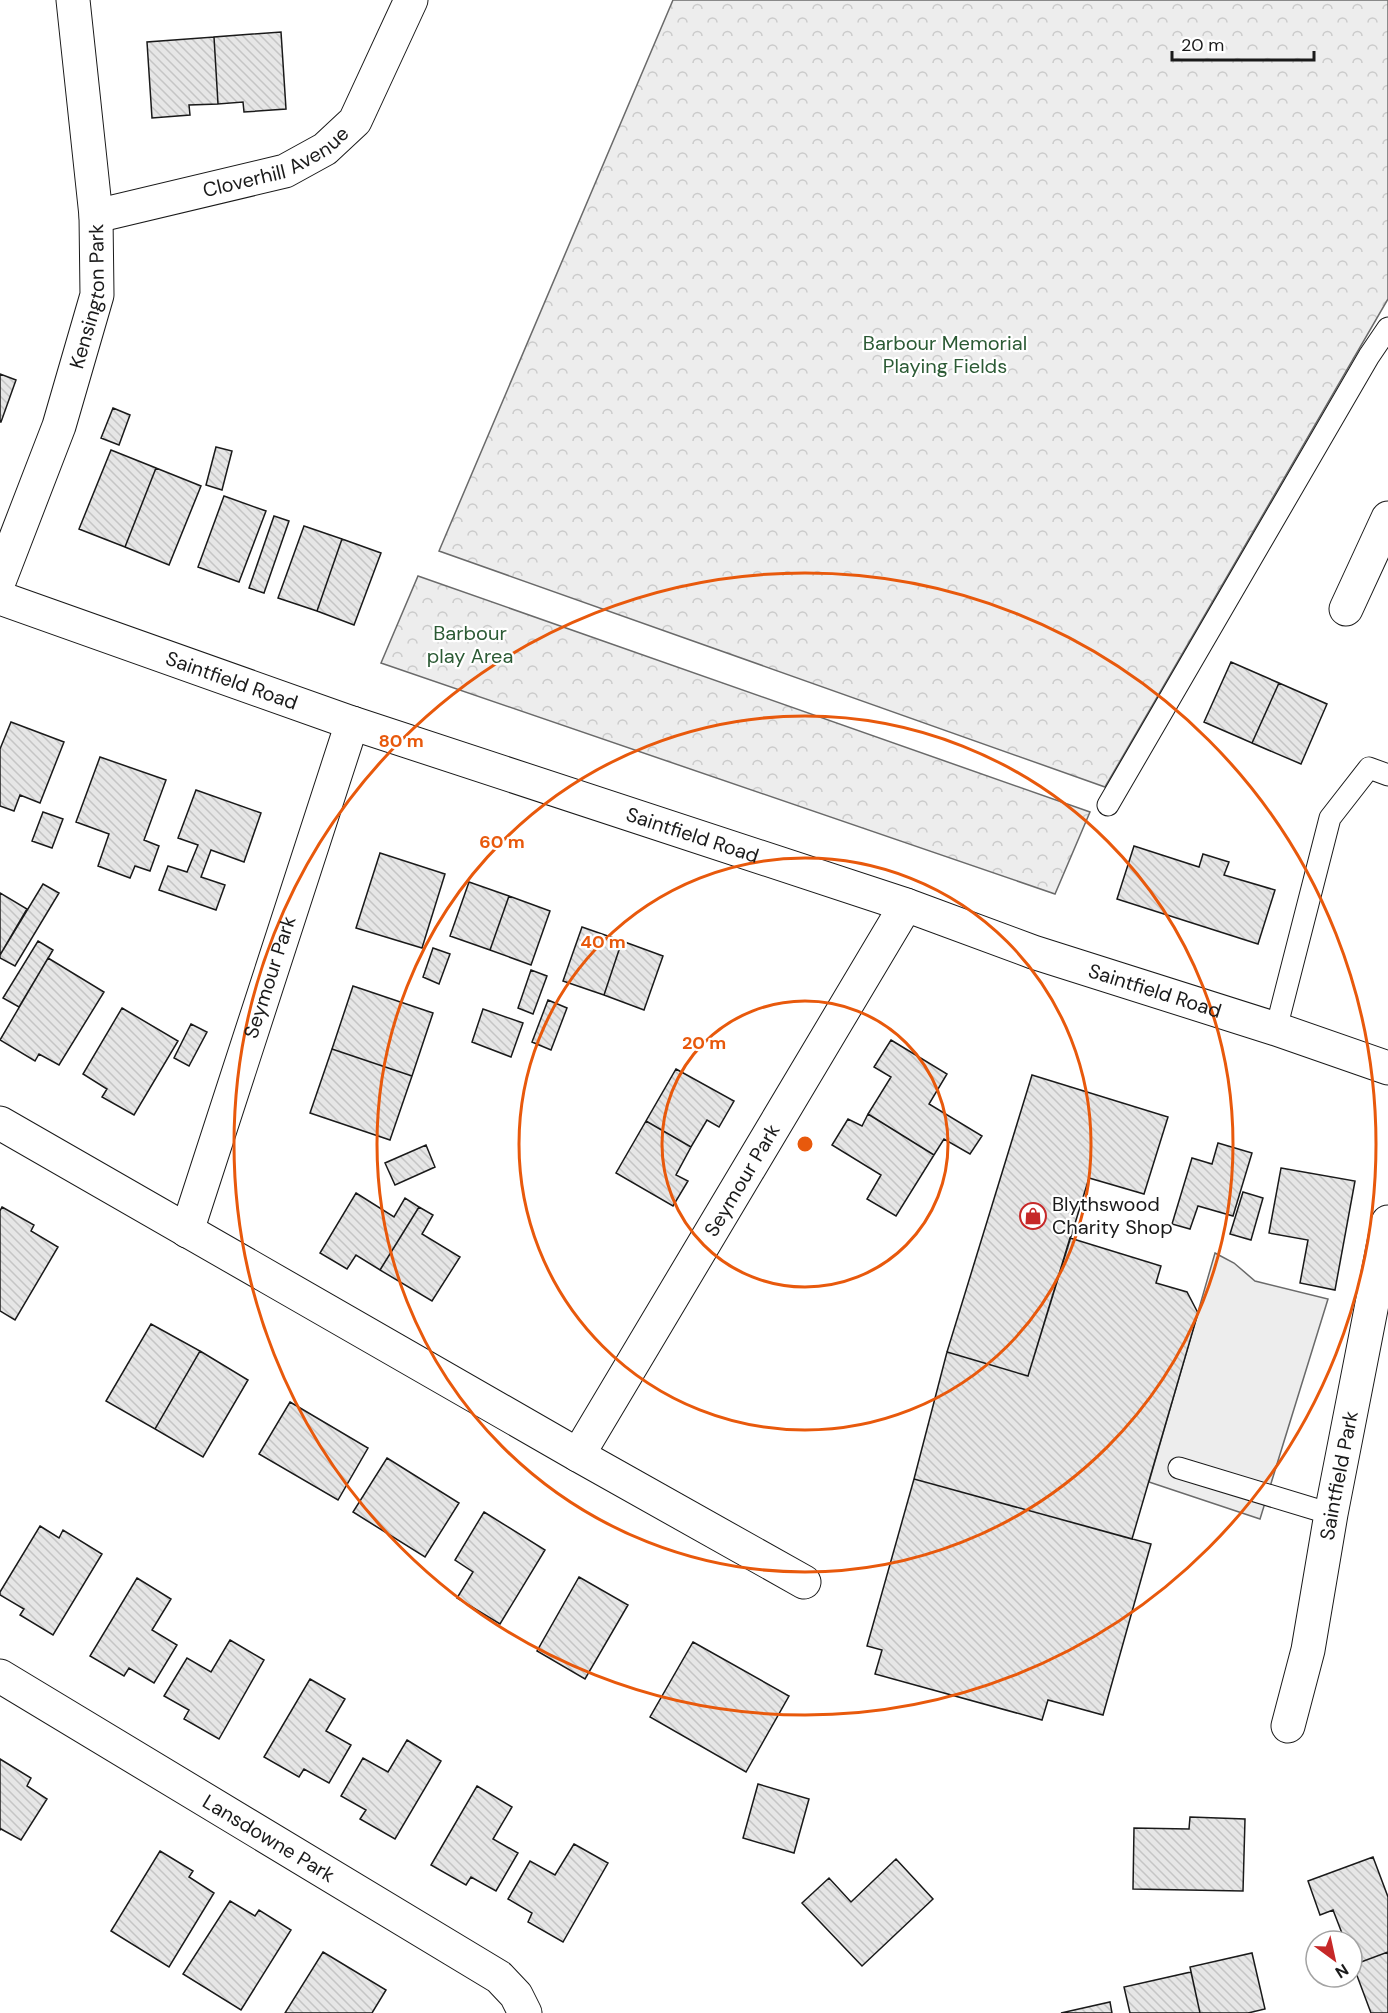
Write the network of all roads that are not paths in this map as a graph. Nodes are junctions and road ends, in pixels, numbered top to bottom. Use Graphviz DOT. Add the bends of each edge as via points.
graph roads {
  1 [pos="73,0"];
  2 [pos="411,0"];
  3 [pos="96,216"];
  4 [pos="1388,328"];
  5 [pos="1388,518"];
  6 [pos="0,579"];
  7 [pos="0,597"];
  8 [pos="1346,609"];
  9 [pos="352,723"];
  10 [pos="1388,775"];
  11 [pos="1108,805"];
  12 [pos="906,905"];
  13 [pos="1276,1029"];
  14 [pos="1388,1068"];
  15 [pos="0,1123"];
  16 [pos="1388,1222"];
  17 [pos="187,1231"];
  18 [pos="578,1455"];
  19 [pos="1179,1468"];
  20 [pos="1331,1514"];
  21 [pos="804,1582"];
  22 [pos="0,1676"];
  23 [pos="1288,1726"];
  24 [pos="525,2013"];
  1 -- 3 [label="street, Kensington Park"];
  2 -- 3 [label="street, Cloverhill Avenue" via="355,121 325,149 285,171"];
  3 -- 6 [label="street, Kensington Park" via="97,295 59,426"];
  4 -- 11 [label="lane"];
  5 -- 8 [label="street"];
  7 -- 9 [label="street, Saintfield Road"];
  9 -- 12 [label="street, Saintfield Road"];
  9 -- 17 [label="street, Seymour Park"];
  10 -- 13 [label="lane" via="1369,768 1330,818"];
  12 -- 13 [label="street, Saintfield Road" via="1033,952"];
  12 -- 18 [label="street, Seymour Park"];
  13 -- 14 [label="street, Saintfield Road"];
  15 -- 17 [label="street"];
  16 -- 20 [label="street, Saintfield Park"];
  17 -- 18 [label="street"];
  18 -- 21 [label="street"];
  19 -- 20 [label="lane"];
  20 -- 23 [label="street, Saintfield Park" via="1308,1650"];
  22 -- 24 [label="street, Lansdowne Park" via="499,1977 516,1995"];
}
